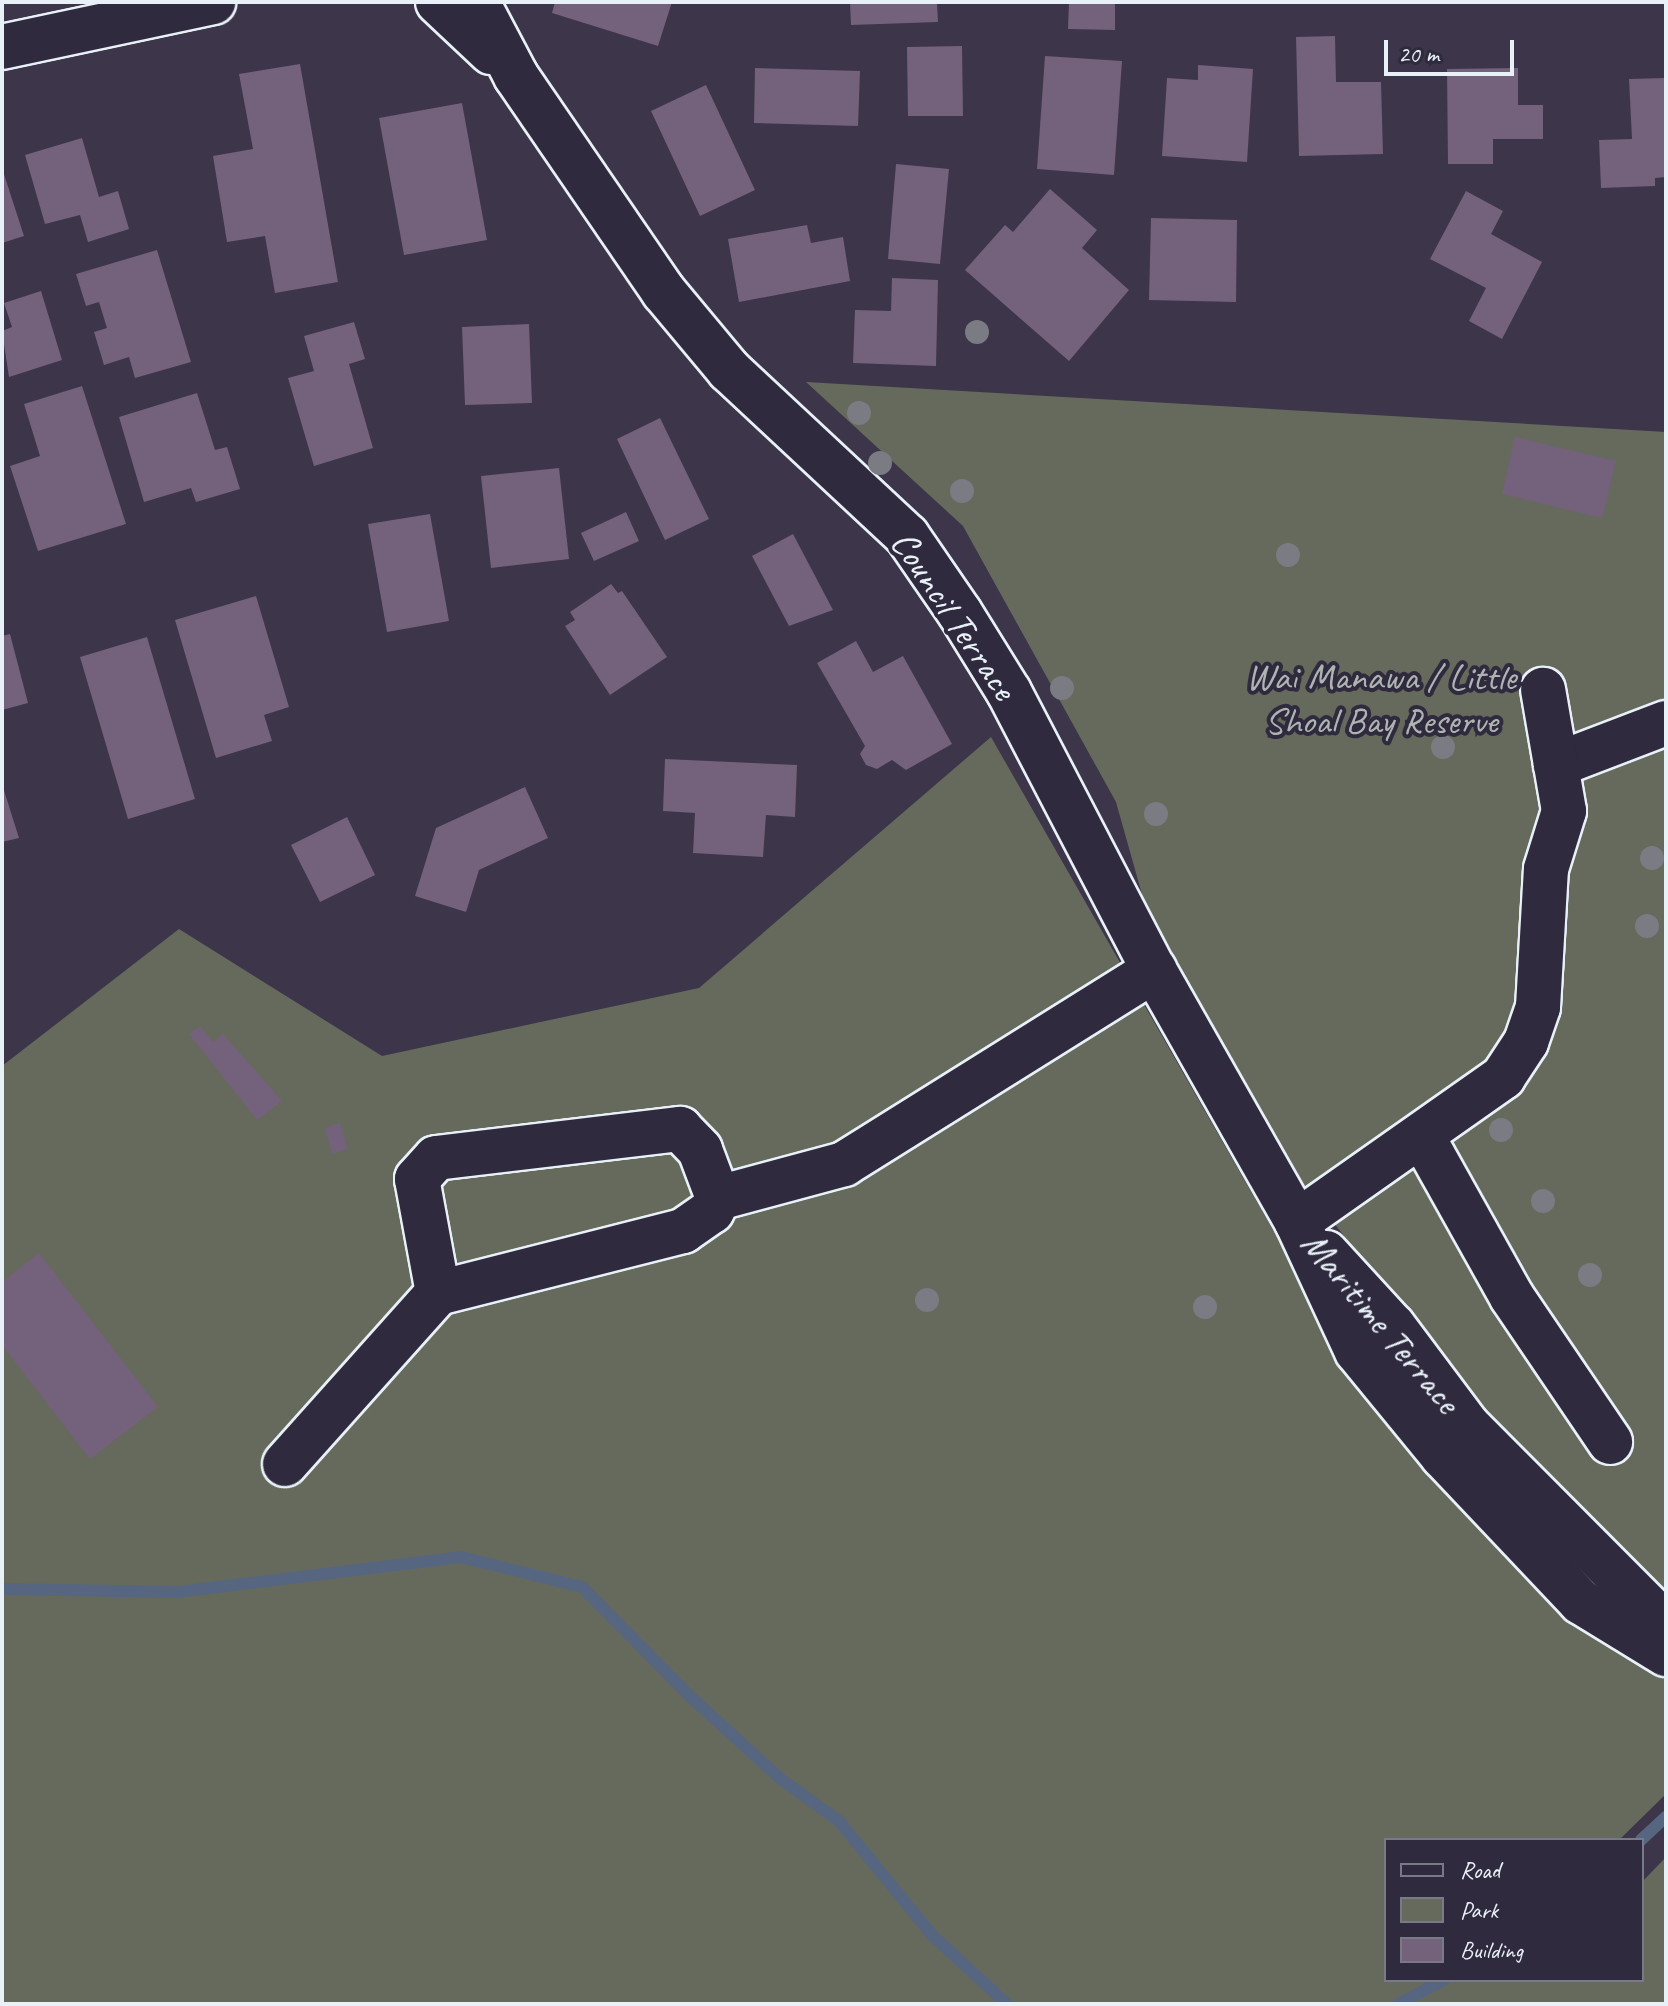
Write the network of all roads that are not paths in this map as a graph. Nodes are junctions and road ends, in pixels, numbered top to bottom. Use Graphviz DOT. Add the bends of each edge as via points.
graph roads {
  1 [pos="213,2"];
  2 [pos="438,2"];
  3 [pos="477,2"];
  4 [pos="2,47"];
  5 [pos="516,76"];
  6 [pos="1543,690"];
  7 [pos="1666,723"];
  8 [pos="1556,765"];
  9 [pos="1154,970"];
  10 [pos="1422,1136"];
  11 [pos="718,1198"];
  12 [pos="1297,1222"];
  13 [pos="438,1293"];
  14 [pos="1610,1442"];
  15 [pos="285,1464"];
  16 [pos="1666,1625"];
  17 [pos="1666,1654"];
  1 -- 4 [label="street"];
  2 -- 5 [label="street, Council Terrace"];
  3 -- 5 [label="street, Council Terrace"];
  5 -- 9 [label="street, Council Terrace" via="664,292 729,370 907,536 1009,692"];
  6 -- 8 [label="street"];
  7 -- 8 [label="street"];
  8 -- 10 [label="street" via="1564,811 1546,869 1538,1007 1526,1042 1503,1077"];
  9 -- 11 [label="street" via="877,1147 844,1164"];
  9 -- 12 [label="street, Council Terrace"];
  10 -- 12 [label="street"];
  10 -- 14 [label="street" via="1512,1297"];
  11 -- 13 [label="street" via="712,1211 683,1231"];
  11 -- 13 [label="street" via="700,1150 680,1129 436,1158 417,1179"];
  12 -- 16 [label="street, Maritime Terrace" via="1393,1326 1467,1425"];
  12 -- 17 [label="street, Maritime Terrace" via="1357,1351 1443,1456 1581,1602"];
  13 -- 15 [label="street"];
}
